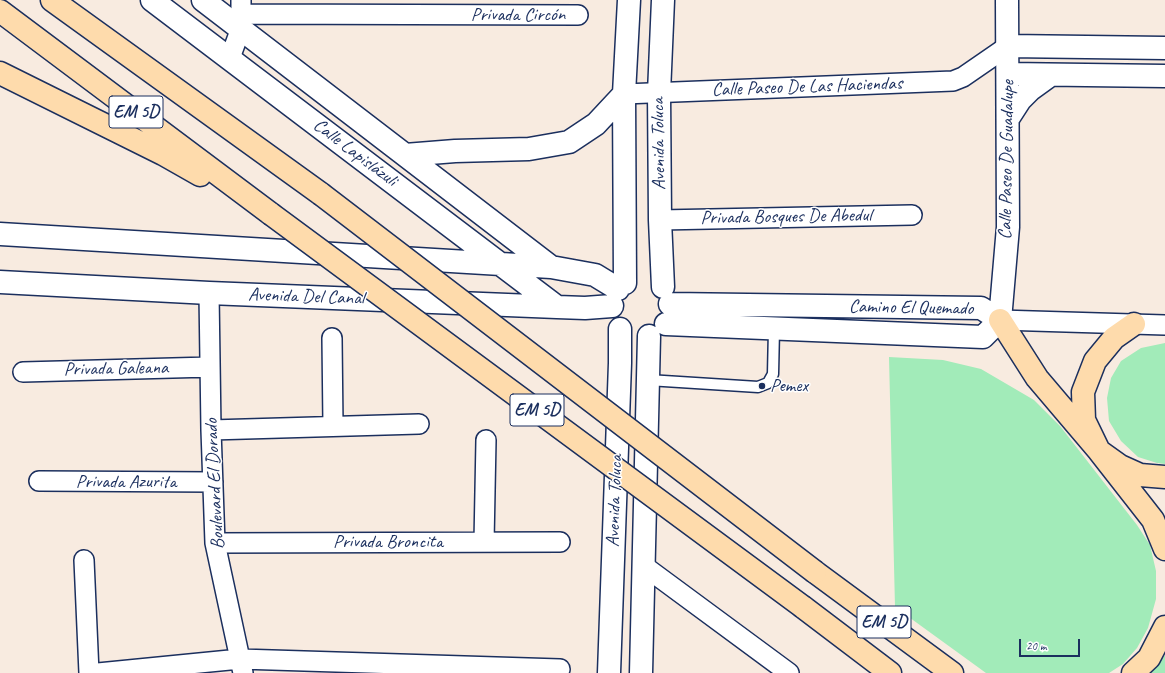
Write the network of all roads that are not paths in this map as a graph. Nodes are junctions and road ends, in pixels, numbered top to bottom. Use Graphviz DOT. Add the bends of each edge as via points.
graph roads {
  1 [pos="52,0"];
  2 [pos="152,0"];
  3 [pos="203,0"];
  4 [pos="629,0"];
  5 [pos="663,0"];
  6 [pos="1008,0"];
  7 [pos="0,11"];
  8 [pos="241,14"];
  9 [pos="578,15"];
  10 [pos="1008,46"];
  11 [pos="1124,46"];
  12 [pos="1165,48"];
  13 [pos="230,58"];
  14 [pos="985,62"];
  15 [pos="0,73"];
  16 [pos="1008,74"];
  17 [pos="1049,76"];
  18 [pos="1124,76"];
  19 [pos="1165,76"];
  20 [pos="659,93"];
  21 [pos="624,94"];
  22 [pos="1008,117"];
  23 [pos="405,155"];
  24 [pos="271,214"];
  25 [pos="912,215"];
  26 [pos="660,220"];
  27 [pos="0,234"];
  28 [pos="500,264"];
  29 [pos="551,267"];
  30 [pos="0,282"];
  31 [pos="209,293"];
  32 [pos="618,293"];
  33 [pos="557,307"];
  34 [pos="662,313"];
  35 [pos="1000,320"];
  36 [pos="1134,324"];
  37 [pos="1165,325"];
  38 [pos="620,329"];
  39 [pos="774,329"];
  40 [pos="332,338"];
  41 [pos="210,367"];
  42 [pos="23,372"];
  43 [pos="648,380"];
  44 [pos="419,424"];
  45 [pos="333,426"];
  46 [pos="211,430"];
  47 [pos="486,440"];
  48 [pos="1099,451"];
  49 [pos="1165,477"];
  50 [pos="39,481"];
  51 [pos="213,482"];
  52 [pos="614,509"];
  53 [pos="484,542"];
  54 [pos="560,542"];
  55 [pos="215,543"];
  56 [pos="1165,550"];
  57 [pos="84,560"];
  58 [pos="644,566"];
  59 [pos="857,602"];
  60 [pos="1165,627"];
  61 [pos="241,666"];
  62 [pos="560,669"];
  63 [pos="89,673"];
  64 [pos="98,673"];
  65 [pos="609,673"];
  66 [pos="641,673"];
  67 [pos="789,673"];
  68 [pos="890,673"];
  69 [pos="952,673"];
  70 [pos="970,673"];
  71 [pos="1133,673"];
  1 -- 59 [label="highway, EM 5D, bridge" via="321,194"];
  2 -- 13 [label="street, Calle Lapislázuli"];
  3 -- 8 [label="street, Calle Lapislázuli"];
  4 -- 21 [label="street, Avenida Toluca"];
  5 -- 20 [label="street, Avenida Toluca"];
  6 -- 10 [label="street, Calle Paseo De Guadalupe"];
  7 -- 24 [label="highway, EM 5D"];
  8 -- 9 [label="street, Privada Circón"];
  8 -- 13 [label="street"];
  8 -- 23 [label="street, Calle Lapislázuli"];
  10 -- 11 [label="street"];
  10 -- 14 [label="street, Calle Paseo De Las Haciendas"];
  10 -- 16 [label="street, Calle Paseo De Guadalupe"];
  11 -- 12 [label="street"];
  11 -- 18 [label="street"];
  13 -- 28 [label="street, Calle Lapislázuli"];
  14 -- 16 [label="street"];
  14 -- 20 [label="street, Calle Paseo De Las Haciendas" via="953,81"];
  15 -- 24 [label="highway" via="163,154"];
  16 -- 17 [label="street"];
  16 -- 22 [label="street, Calle Paseo De Guadalupe"];
  17 -- 18 [label="street"];
  17 -- 22 [label="street" via="1020,100"];
  18 -- 19 [label="street"];
  20 -- 21 [label="street, Calle Paseo De Las Haciendas"];
  20 -- 26 [label="street, Avenida Toluca"];
  21 -- 23 [label="street" via="596,124 569,142 529,149"];
  21 -- 32 [label="street, Avenida Toluca"];
  22 -- 35 [label="street, Calle Paseo De Guadalupe" via="1008,227"];
  23 -- 29 [label="street, Calle Lapislázuli"];
  24 -- 68 [label="highway, EM 5D, bridge"];
  25 -- 26 [label="street, Privada Bosques De Abedul"];
  26 -- 34 [label="street, Avenida Toluca"];
  27 -- 28 [label="street"];
  28 -- 29 [label="street"];
  28 -- 33 [label="street, Calle Lapislázuli"];
  29 -- 32 [label="street" via="595,275"];
  30 -- 31 [label="street, Avenida Del Canal"];
  31 -- 33 [label="street, Avenida Del Canal"];
  31 -- 41 [label="street, Boulevard El Dorado"];
  32 -- 33 [label="street, Avenida Del Canal" via="585,308"];
  32 -- 34 [label="street" via="636,278 648,278 656,282"];
  32 -- 38 [label="street" via="614,318"];
  34 -- 35 [label="street, Camino El Quemado" via="980,308"];
  34 -- 38 [label="street" via="639,337 629,335"];
  34 -- 39 [label="street, Camino El Quemado"];
  34 -- 43 [label="street, Avenida Toluca"];
  35 -- 36 [label="street"];
  35 -- 39 [label="street, Camino El Quemado" via="983,337"];
  35 -- 48 [label="highway" via="1037,378"];
  36 -- 37 [label="street"];
  36 -- 48 [label="highway" via="1114,338 1095,361 1083,392 1084,420"];
  38 -- 52 [label="street, Avenida Toluca"];
  39 -- 43 [label="lane" via="773,374 768,383 758,387"];
  40 -- 45 [label="street"];
  41 -- 42 [label="street, Privada Galeana"];
  41 -- 46 [label="street, Boulevard El Dorado"];
  43 -- 58 [label="street, Avenida Toluca"];
  44 -- 45 [label="street"];
  45 -- 46 [label="street"];
  46 -- 51 [label="street, Boulevard El Dorado"];
  47 -- 53 [label="street"];
  48 -- 49 [label="highway" via="1120,466 1140,475"];
  48 -- 56 [label="highway" via="1152,520"];
  50 -- 51 [label="street, Privada Azurita"];
  51 -- 55 [label="street, Boulevard El Dorado"];
  52 -- 58 [label="street" via="621,535 631,555"];
  52 -- 65 [label="street, Avenida Toluca"];
  53 -- 54 [label="street, Privada Broncita"];
  53 -- 55 [label="street, Privada Broncita"];
  55 -- 61 [label="street, Boulevard El Dorado"];
  57 -- 63 [label="street"];
  58 -- 66 [label="street, Avenida Toluca"];
  58 -- 67 [label="street"];
  59 -- 69 [label="highway, EM 5D"];
  59 -- 70 [label="highway"];
  60 -- 71 [label="highway" via="1149,658"];
  61 -- 62 [label="street"];
  61 -- 64 [label="street"];
}
